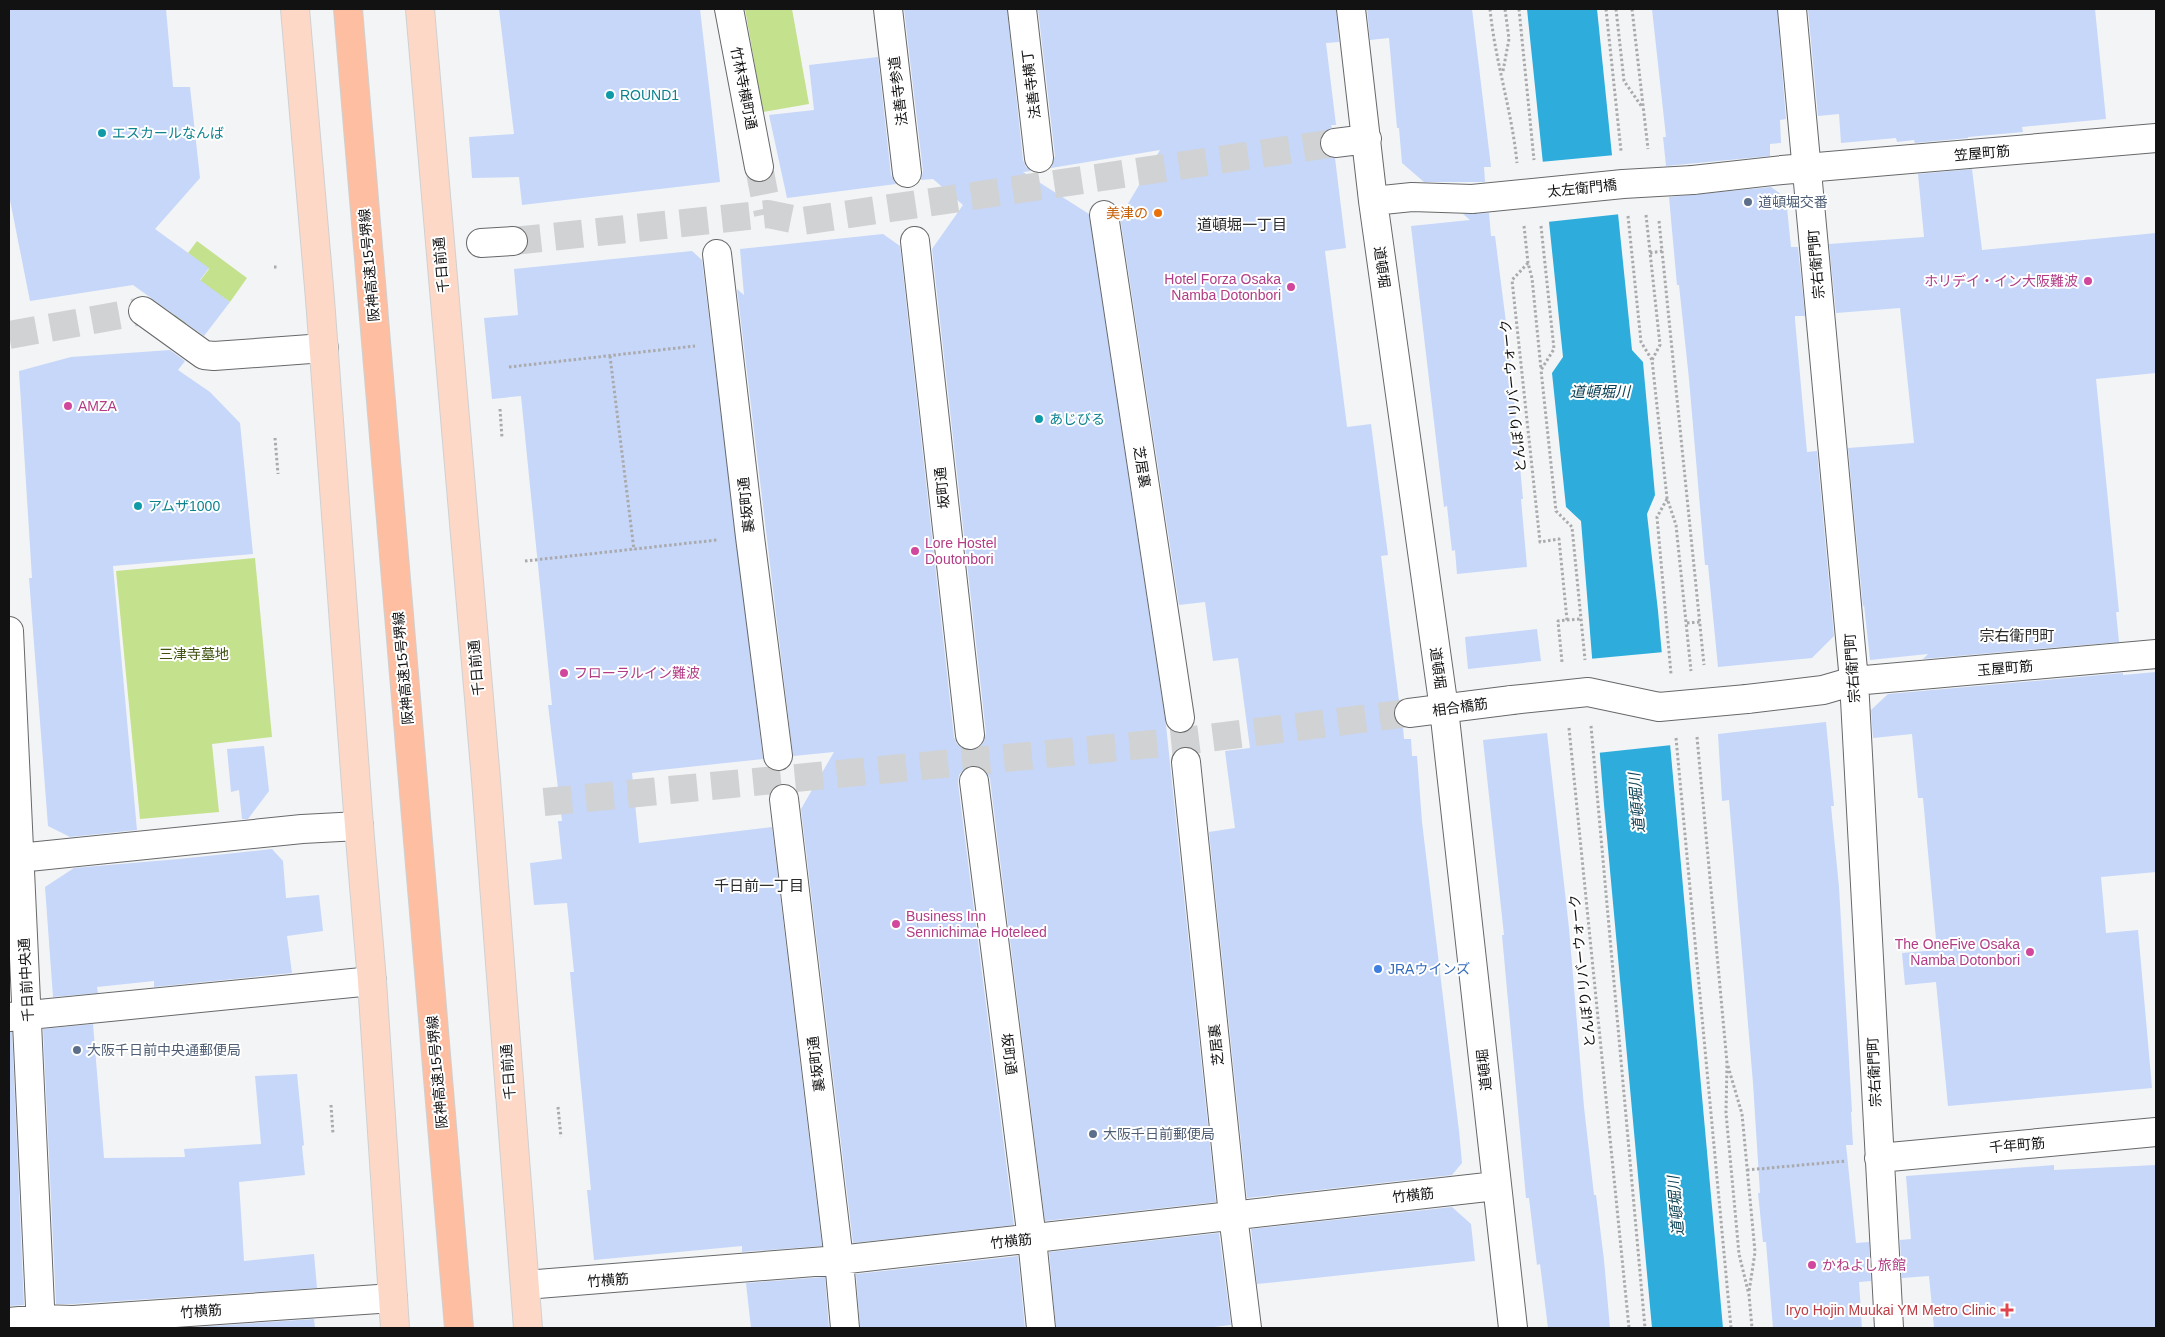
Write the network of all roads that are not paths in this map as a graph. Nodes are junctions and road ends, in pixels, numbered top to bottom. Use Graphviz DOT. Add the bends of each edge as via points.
graph roads {
  1 [pos="295,9"];
  2 [pos="348,9"];
  3 [pos="420,9"];
  4 [pos="729,9"];
  5 [pos="888,9"];
  6 [pos="1022,9"];
  7 [pos="1351,9"];
  8 [pos="1792,9"];
  9 [pos="2156,138"];
  10 [pos="1367,139"];
  11 [pos="1335,143"];
  12 [pos="1039,158"];
  13 [pos="759,167"];
  14 [pos="1807,168"];
  15 [pos="908,173"];
  16 [pos="1693,180"];
  17 [pos="1373,201"];
  18 [pos="1104,215"];
  19 [pos="513,241"];
  20 [pos="915,241"];
  21 [pos="481,243"];
  22 [pos="717,254"];
  23 [pos="143,311"];
  24 [pos="324,348"];
  25 [pos="9,631"];
  26 [pos="2156,654"];
  27 [pos="1854,682"];
  28 [pos="1747,699"];
  29 [pos="1444,709"];
  30 [pos="1409,714"];
  31 [pos="1180,718"];
  32 [pos="970,735"];
  33 [pos="778,756"];
  34 [pos="1186,762"];
  35 [pos="974,781"];
  36 [pos="784,800"];
  37 [pos="358,826"];
  38 [pos="14,859"];
  39 [pos="372,981"];
  40 [pos="18,1016"];
  41 [pos="2156,1132"];
  42 [pos="1879,1158"];
  43 [pos="1496,1186"];
  44 [pos="1233,1215"];
  45 [pos="1032,1239"];
  46 [pos="839,1260"];
  47 [pos="525,1285"];
  48 [pos="393,1298"];
  49 [pos="9,1322"];
  50 [pos="41,1324"];
  51 [pos="395,1328"];
  52 [pos="458,1328"];
  53 [pos="528,1328"];
  54 [pos="845,1328"];
  55 [pos="1041,1328"];
  56 [pos="1247,1328"];
  57 [pos="1513,1328"];
  58 [pos="1889,1328"];
  1 -- 24 [label="main road"];
  2 -- 52 [label="highway, 阪神高速15号堺線"];
  3 -- 47 [label="main road, 千日前通" via="486,780"];
  4 -- 13 [label="street, 竹林寺横町通"];
  5 -- 15 [label="street, 法善寺参道"];
  6 -- 12 [label="street, 法善寺横丁"];
  7 -- 10 [label="street, 道頓堀"];
  8 -- 14 [label="street, 宗右衛門町"];
  9 -- 14 [label="street, 笠屋町筋"];
  10 -- 11 [label="street"];
  10 -- 17 [label="street, 道頓堀"];
  14 -- 16 [label="street, 笠屋町筋"];
  14 -- 27 [label="street, 宗右衛門町"];
  16 -- 17 [label="street, 太左衛門橋, bridge" via="1472,199 1412,197"];
  17 -- 29 [label="street, 道頓堀"];
  18 -- 31 [label="street, 芝居裏"];
  19 -- 21 [label="street"];
  20 -- 32 [label="street, 坂町通"];
  22 -- 33 [label="street, 裏坂町通"];
  23 -- 24 [label="street" via="204,355"];
  24 -- 37 [label="main road"];
  25 -- 38 [label="street, 千日前中央通"];
  26 -- 27 [label="street, 玉屋町筋"];
  27 -- 28 [label="street, 玉屋町筋" via="1823,690"];
  27 -- 42 [label="street, 宗右衛門町"];
  28 -- 29 [label="street, 相合橋筋, bridge" via="1659,708 1588,692"];
  29 -- 30 [label="street, 相合橋筋"];
  29 -- 43 [label="street, 道頓堀"];
  34 -- 44 [label="street, 芝居裏"];
  35 -- 45 [label="street, 坂町通"];
  36 -- 46 [label="street, 裏坂町通"];
  37 -- 38 [label="street"];
  37 -- 39 [label="main road"];
  38 -- 40 [label="street, 千日前中央通"];
  39 -- 40 [label="street"];
  39 -- 48 [label="main road"];
  40 -- 50 [label="street, 千日前中央通"];
  41 -- 42 [label="street, 千年町筋"];
  42 -- 58 [label="street, 宗右衛門町"];
  43 -- 44 [label="street, 竹横筋"];
  43 -- 57 [label="street, 道頓堀"];
  44 -- 45 [label="street, 竹横筋"];
  44 -- 56 [label="street, 芝居裏"];
  45 -- 46 [label="street, 竹横筋"];
  45 -- 55 [label="street, 坂町通"];
  46 -- 47 [label="street, 竹横筋"];
  46 -- 54 [label="street, 裏坂町通"];
  47 -- 53 [label="main road, 千日前通"];
  48 -- 50 [label="street, 竹横筋"];
  48 -- 51 [label="main road"];
  49 -- 50 [label="street, 竹横筋"];
}
